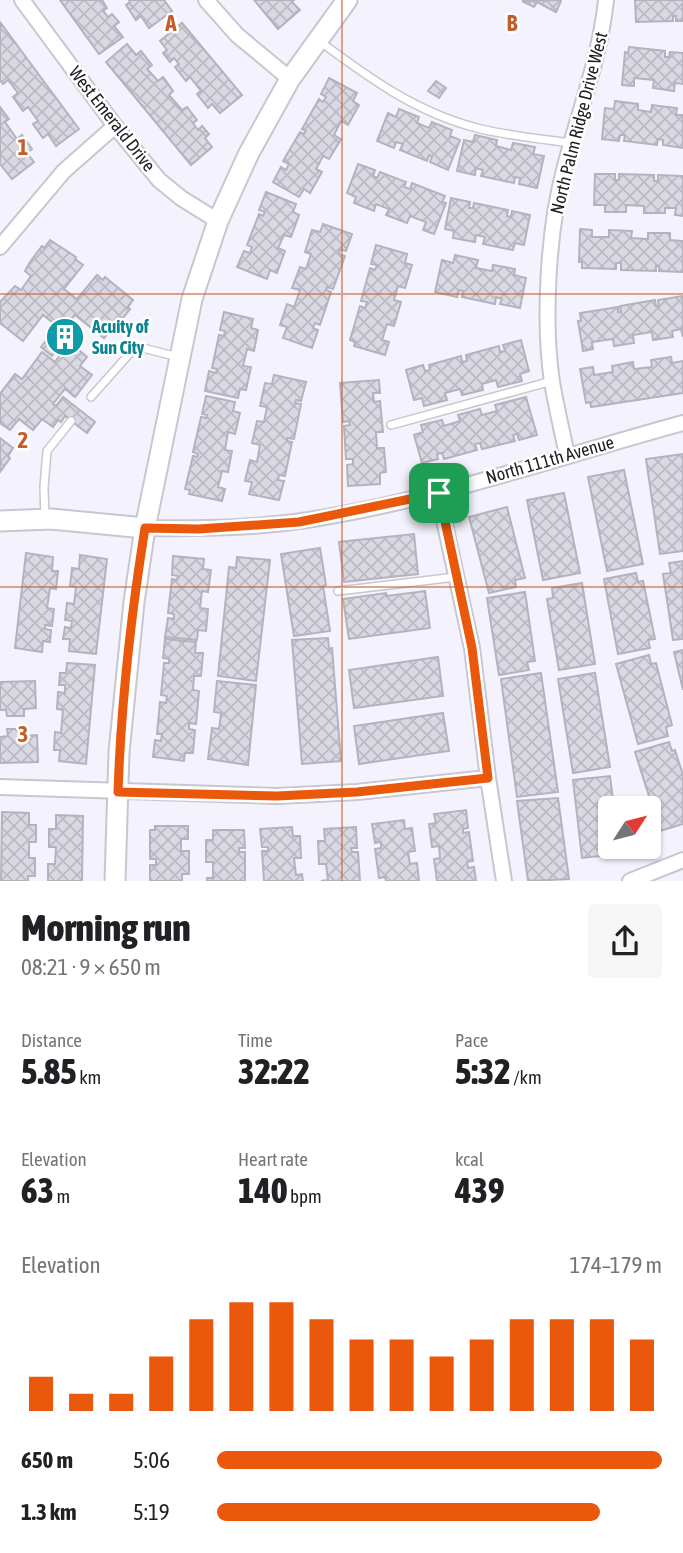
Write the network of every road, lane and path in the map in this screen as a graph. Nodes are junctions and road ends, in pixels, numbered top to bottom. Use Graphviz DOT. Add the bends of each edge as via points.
graph roads {
  1 [pos="22,0"];
  2 [pos="206,0"];
  3 [pos="347,0"];
  4 [pos="606,0"];
  5 [pos="317,40"];
  6 [pos="290,79"];
  7 [pos="114,126"];
  8 [pos="571,143"];
  9 [pos="218,221"];
  10 [pos="0,247"];
  11 [pos="178,357"];
  12 [pos="552,381"];
  13 [pos="91,397"];
  14 [pos="71,421"];
  15 [pos="683,423"];
  16 [pos="391,425"];
  17 [pos="568,455"];
  18 [pos="439,493"];
  19 [pos="45,519"];
  20 [pos="0,521"];
  21 [pos="145,528"];
  22 [pos="457,577"];
  23 [pos="338,591"];
  24 [pos="488,778"];
  25 [pos="0,788"];
  26 [pos="118,792"];
  27 [pos="683,860"];
  28 [pos="662,875"];
  29 [pos="115,881"];
  30 [pos="504,881"];
  31 [pos="630,881"];
  1 -- 7 [label="street, West Emerald Drive"];
  2 -- 6 [label="street" via="237,35"];
  3 -- 5 [label="street"];
  4 -- 8 [label="street, North Palm Ridge Drive West"];
  5 -- 6 [label="street"];
  5 -- 8 [label="lane" via="384,89 426,110 481,129"];
  6 -- 9 [label="street"];
  7 -- 9 [label="street, West Emerald Drive" via="159,180"];
  7 -- 10 [label="street" via="64,171"];
  8 -- 12 [label="street, North Palm Ridge Drive West" via="551,255"];
  9 -- 11 [label="street"];
  11 -- 13 [label="lane" via="143,348 131,352"];
  11 -- 21 [label="street"];
  12 -- 16 [label="lane"];
  12 -- 17 [label="street, North Palm Ridge Drive West"];
  14 -- 19 [label="lane" via="47,451"];
  15 -- 17 [label="street, North 111th Avenue"];
  17 -- 18 [label="street, North 111th Avenue"];
  18 -- 21 [label="street, North 111th Avenue" via="299,522"];
  18 -- 22 [label="street"];
  19 -- 20 [label="street, North 111th Avenue"];
  19 -- 21 [label="street, North 111th Avenue"];
  21 -- 26 [label="street" via="130,638"];
  22 -- 23 [label="lane"];
  22 -- 24 [label="street" via="472,648"];
  24 -- 26 [label="street" via="277,796"];
  24 -- 30 [label="street"];
  25 -- 26 [label="street"];
  26 -- 29 [label="street"];
  27 -- 28 [label="street"];
  28 -- 31 [label="street"];
}
